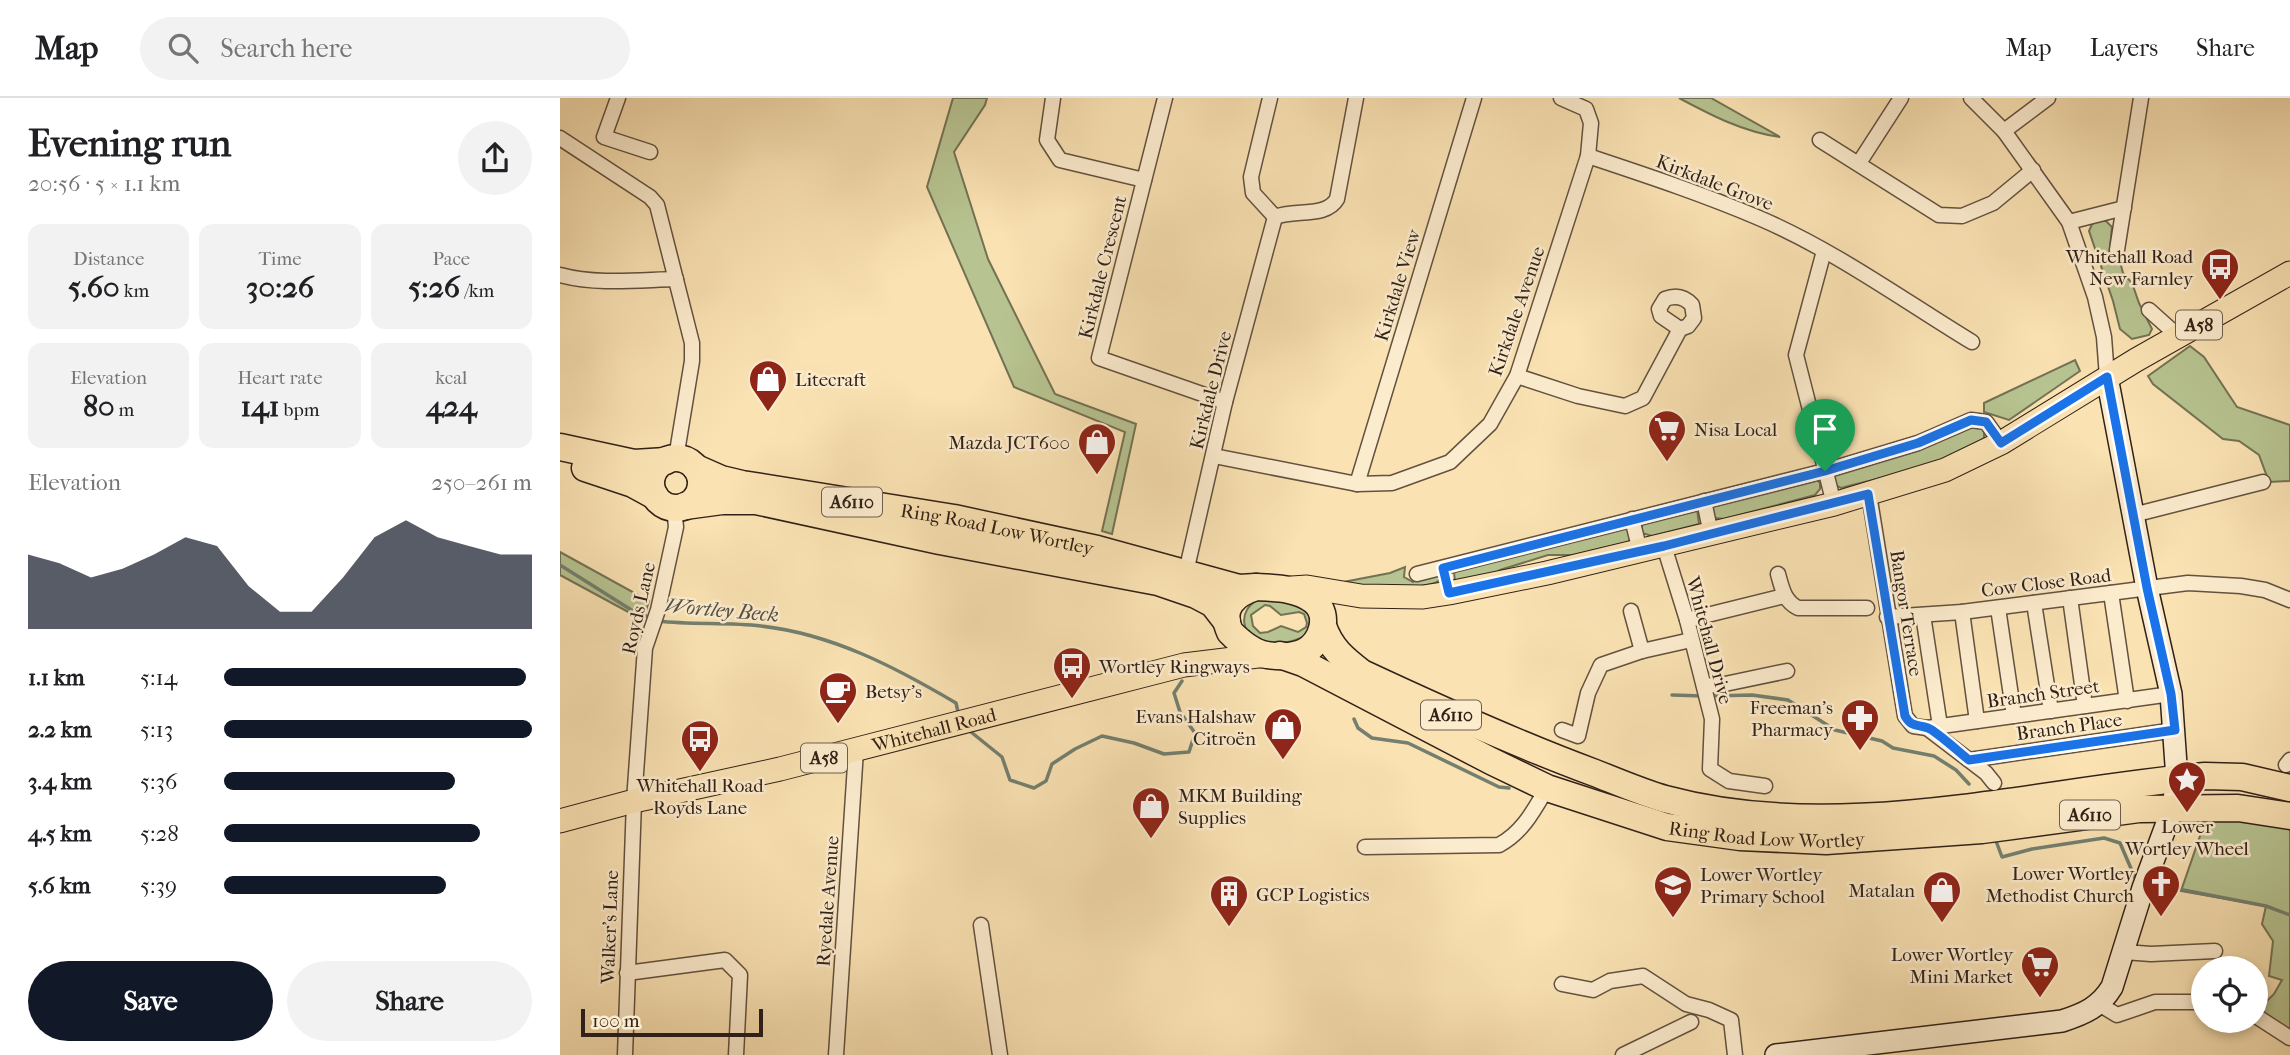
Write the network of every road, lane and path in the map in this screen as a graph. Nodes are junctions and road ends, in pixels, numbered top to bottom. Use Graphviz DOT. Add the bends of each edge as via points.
graph roads {
  1 [pos="618,98"];
  2 [pos="1053,98"];
  3 [pos="1165,98"];
  4 [pos="1270,98"];
  5 [pos="1356,98"];
  6 [pos="1474,98"];
  7 [pos="1561,98"];
  8 [pos="1901,98"];
  9 [pos="1970,98"];
  10 [pos="2048,98"];
  11 [pos="2141,98"];
  12 [pos="2004,131"];
  13 [pos="560,138"];
  14 [pos="1820,140"];
  15 [pos="650,152"];
  16 [pos="1588,156"];
  17 [pos="1859,163"];
  18 [pos="2032,170"];
  19 [pos="1144,180"];
  20 [pos="2124,208"];
  21 [pos="1275,217"];
  22 [pos="2069,222"];
  23 [pos="2117,250"];
  24 [pos="1824,251"];
  25 [pos="2290,273"];
  26 [pos="560,275"];
  27 [pos="676,279"];
  28 [pos="2149,310"];
  29 [pos="1680,329"];
  30 [pos="2178,336"];
  31 [pos="1972,342"];
  32 [pos="1517,376"];
  33 [pos="2107,377"];
  34 [pos="1225,402"];
  35 [pos="2001,443"];
  36 [pos="560,447"];
  37 [pos="1214,456"];
  38 [pos="679,462"];
  39 [pos="560,463"];
  40 [pos="1825,471"];
  41 [pos="2263,482"];
  42 [pos="1357,484"];
  43 [pos="1868,494"];
  44 [pos="1704,501"];
  45 [pos="671,503"];
  46 [pos="1834,505"];
  47 [pos="2133,514"];
  48 [pos="1632,519"];
  49 [pos="1711,534"];
  50 [pos="1664,546"];
  51 [pos="1640,551"];
  52 [pos="1443,568"];
  53 [pos="1186,572"];
  54 [pos="1778,573"];
  55 [pos="1417,574"];
  56 [pos="1269,588"];
  57 [pos="2147,588"];
  58 [pos="1449,593"];
  59 [pos="2110,593"];
  60 [pos="1361,596"];
  61 [pos="1784,596"];
  62 [pos="2289,597"];
  63 [pos="2070,598"];
  64 [pos="2034,603"];
  65 [pos="1867,608"];
  66 [pos="1998,608"];
  67 [pos="1631,611"];
  68 [pos="1962,612"];
  69 [pos="1923,615"];
  70 [pos="1887,617"];
  71 [pos="1686,620"];
  72 [pos="1227,624"];
  73 [pos="1324,625"];
  74 [pos="1691,640"];
  75 [pos="1642,651"];
  76 [pos="1273,655"];
  77 [pos="1184,665"];
  78 [pos="1787,671"];
  79 [pos="1704,686"];
  80 [pos="2171,694"];
  81 [pos="2127,701"];
  82 [pos="2085,706"];
  83 [pos="2051,711"];
  84 [pos="2014,716"];
  85 [pos="1466,721"];
  86 [pos="1977,721"];
  87 [pos="1929,727"];
  88 [pos="1562,730"];
  89 [pos="2175,730"];
  90 [pos="856,750"];
  91 [pos="1969,760"];
  92 [pos="2289,771"];
  93 [pos="2177,779"];
  94 [pos="1994,783"];
  95 [pos="2137,784"];
  96 [pos="1765,786"];
  97 [pos="1547,788"];
  98 [pos="634,801"];
  99 [pos="2173,807"];
  100 [pos="2238,808"];
  101 [pos="2126,810"];
  102 [pos="2290,816"];
  103 [pos="560,821"];
  104 [pos="2159,844"];
  105 [pos="1365,847"];
  106 [pos="981,925"];
  107 [pos="2215,951"];
  108 [pos="2124,953"];
  109 [pos="627,973"];
  110 [pos="1562,984"];
  111 [pos="2191,1002"];
  112 [pos="2099,1004"];
  113 [pos="1691,1022"];
  114 [pos="2268,1024"];
  115 [pos="2290,1038"];
  116 [pos="625,1055"];
  117 [pos="736,1055"];
  118 [pos="836,1055"];
  119 [pos="1000,1055"];
  120 [pos="1623,1055"];
  121 [pos="1735,1055"];
  122 [pos="1776,1055"];
  1 -- 15 [label="street" via="604,137"];
  2 -- 19 [label="street" via="1047,140 1060,160"];
  3 -- 19 [label="street, Kirkdale Crescent"];
  4 -- 21 [label="street" via="1251,186"];
  5 -- 21 [label="street" via="1333,205 1327,210"];
  6 -- 42 [label="street, Kirkdale View"];
  7 -- 16 [label="street, Kirkdale Avenue" via="1586,109 1591,123"];
  8 -- 17 [label="street"];
  9 -- 12 [label="street"];
  10 -- 12 [label="street"];
  11 -- 20 [label="street"];
  12 -- 18 [label="street"];
  13 -- 27 [label="street" via="657,205"];
  14 -- 17 [label="street"];
  16 -- 24 [label="street, Kirkdale Grove" via="1761,219"];
  16 -- 32 [label="street, Kirkdale Avenue"];
  17 -- 18 [label="street" via="1939,215 1962,216 1993,203"];
  18 -- 22 [label="street"];
  19 -- 34 [label="street, Kirkdale Crescent" via="1099,358"];
  20 -- 22 [label="street"];
  20 -- 23 [label="street"];
  21 -- 34 [label="street, Kirkdale Drive"];
  22 -- 33 [label="street" via="2095,298"];
  24 -- 31 [label="street, Kirkdale Grove"];
  24 -- 40 [label="street" via="1796,355"];
  25 -- 30 [label="main road, A58"];
  26 -- 27 [label="street" via="602,280"];
  27 -- 38 [label="street" via="691,333 692,360"];
  28 -- 30 [label="street"];
  29 -- 32 [label="street" via="1643,398 1625,406"];
  30 -- 33 [label="main road, A58"];
  32 -- 42 [label="street, Kirkdale Avenue" via="1490,424 1450,462 1392,483"];
  33 -- 35 [label="main road, A58"];
  33 -- 47 [label="street"];
  34 -- 37 [label="street, Kirkdale Drive"];
  35 -- 40 [label="street" via="1986,422 1971,420 1918,443"];
  35 -- 43 [label="main road, A58" via="1945,470"];
  36 -- 38 [label="highway, Ring Road Low Wortley / A6110" via="634,463"];
  37 -- 42 [label="street, Kirkdale Avenue"];
  37 -- 53 [label="street, Kirkdale Drive"];
  38 -- 45 [label="highway" via="653,474 652,482"];
  38 -- 45 [label="highway" via="701,482 700,489 697,496"];
  38 -- 53 [label="highway, Ring Road Low Wortley / A6110" via="742,484 954,517"];
  39 -- 45 [label="highway" via="605,473"];
  40 -- 44 [label="street"];
  40 -- 46 [label="street"];
  41 -- 47 [label="street"];
  43 -- 46 [label="main road, A58"];
  43 -- 70 [label="street, Bangor Terrace"];
  44 -- 48 [label="street"];
  44 -- 49 [label="street"];
  45 -- 72 [label="highway, Ring Road Low Wortley / A6110" via="757,501 1158,582 1213,604"];
  45 -- 98 [label="street, Royds Lane" via="676,527 645,648"];
  46 -- 49 [label="main road, A58"];
  47 -- 57 [label="street"];
  48 -- 51 [label="street"];
  48 -- 52 [label="street"];
  49 -- 50 [label="main road, A58"];
  50 -- 51 [label="main road, A58"];
  50 -- 71 [label="street, Whitehall Drive"];
  51 -- 58 [label="main road, A58"];
  52 -- 55 [label="street"];
  52 -- 58 [label="street"];
  53 -- 56 [label="highway, Ring Road Low Wortley / A6110" via="1239,588"];
  54 -- 61 [label="street"];
  56 -- 60 [label="main road, A58" via="1307,587"];
  56 -- 72 [label="highway" via="1234,597"];
  56 -- 73 [label="highway, A6110" via="1301,594 1315,602"];
  57 -- 59 [label="street, Cow Close Road"];
  57 -- 62 [label="street, Cow Close Road" via="2211,583"];
  57 -- 80 [label="street"];
  58 -- 60 [label="main road, A58"];
  59 -- 63 [label="street, Cow Close Road"];
  59 -- 81 [label="street"];
  60 -- 73 [label="main road" via="1340,606"];
  61 -- 65 [label="street" via="1798,608"];
  61 -- 71 [label="street"];
  63 -- 64 [label="street, Cow Close Road"];
  63 -- 82 [label="street"];
  64 -- 66 [label="street, Cow Close Road"];
  64 -- 83 [label="street"];
  66 -- 68 [label="street, Cow Close Road"];
  66 -- 84 [label="street"];
  67 -- 75 [label="street"];
  68 -- 69 [label="street, Cow Close Road"];
  68 -- 86 [label="street"];
  69 -- 70 [label="street, Cow Close Road"];
  69 -- 87 [label="street"];
  70 -- 87 [label="street, Bangor Terrace" via="1905,716 1909,723"];
  71 -- 74 [label="street, Whitehall Drive"];
  72 -- 76 [label="highway, A6110" via="1239,641"];
  72 -- 77 [label="main road, Whitehall Road / A58" via="1209,653"];
  73 -- 76 [label="highway" via="1306,651"];
  73 -- 85 [label="highway, Ring Road Low Wortley / A6110" via="1339,656 1362,673"];
  74 -- 75 [label="street"];
  74 -- 79 [label="street, Whitehall Drive"];
  75 -- 88 [label="street" via="1601,665 1588,693 1583,737"];
  76 -- 77 [label="main road, Whitehall Road / A58"];
  76 -- 97 [label="highway, Ring Road Low Wortley / A6110" via="1303,663"];
  77 -- 90 [label="main road, Whitehall Road / A58"];
  78 -- 79 [label="street"];
  79 -- 96 [label="street, Whitehall Drive" via="1712,719 1710,769 1728,782"];
  80 -- 81 [label="street, Branch Street"];
  80 -- 89 [label="street"];
  81 -- 82 [label="street, Branch Street"];
  82 -- 83 [label="street, Branch Street"];
  83 -- 84 [label="street, Branch Street"];
  84 -- 86 [label="street, Branch Street"];
  85 -- 95 [label="highway, Ring Road Low Wortley / A6110" via="1664,799 1752,814 1846,818 1909,814"];
  85 -- 97 [label="highway" via="1541,768"];
  86 -- 87 [label="street, Branch Street"];
  87 -- 91 [label="street"];
  89 -- 91 [label="street, Branch Place"];
  89 -- 93 [label="street"];
  90 -- 98 [label="main road, Whitehall Road / A58"];
  90 -- 118 [label="street, Ryedale Avenue"];
  91 -- 94 [label="street"];
  92 -- 93 [label="highway, Ring Road Low Wortley / A6110"];
  93 -- 95 [label="highway, Ring Road Low Wortley / A6110"];
  93 -- 99 [label="street"];
  93 -- 100 [label="highway, A6110" via="2193,792"];
  95 -- 99 [label="highway, A6110" via="2154,790"];
  97 -- 101 [label="highway, Ring Road Low Wortley / A6110" via="1667,827 1740,837 1826,841 1994,828"];
  97 -- 105 [label="street" via="1513,838 1499,845"];
  98 -- 103 [label="main road, Whitehall Road / A58"];
  98 -- 109 [label="street, Walker's Lane"];
  99 -- 100 [label="highway, Ring Road Low Wortley / A6110"];
  99 -- 101 [label="highway, Ring Road Low Wortley / A6110"];
  99 -- 104 [label="street"];
  100 -- 102 [label="highway, Ring Road Low Wortley / A6110"];
  101 -- 104 [label="street" via="2146,825"];
  104 -- 108 [label="street"];
  106 -- 119 [label="street"];
  107 -- 108 [label="street"];
  108 -- 112 [label="street" via="2112,987"];
  109 -- 116 [label="street, Walker's Lane"];
  109 -- 117 [label="street" via="725,960 740,975"];
  110 -- 121 [label="street" via="1593,997 1610,981 1643,976 1686,1004 1731,1020"];
  111 -- 112 [label="street" via="2155,1002 2117,1015"];
  112 -- 122 [label="street" via="2062,1021"];
  113 -- 120 [label="street"];
  114 -- 115 [label="street"];
}
